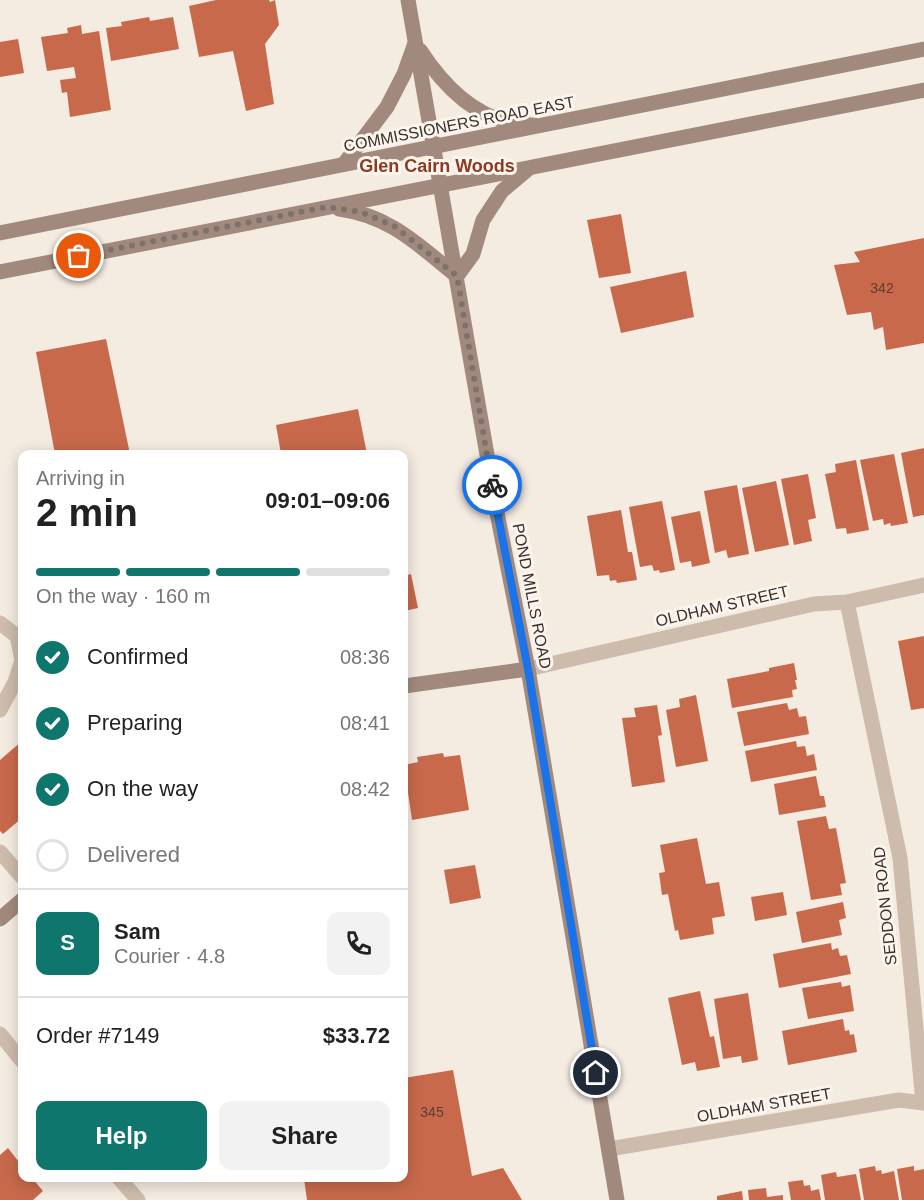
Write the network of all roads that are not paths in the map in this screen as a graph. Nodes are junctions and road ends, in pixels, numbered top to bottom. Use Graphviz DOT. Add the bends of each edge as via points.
graph roads {
  1 [pos="408,0"];
  2 [pos="415,42"];
  3 [pos="924,49"];
  4 [pos="924,90"];
  5 [pos="558,124"];
  6 [pos="434,149"];
  7 [pos="344,164"];
  8 [pos="530,169"];
  9 [pos="441,186"];
  10 [pos="326,207"];
  11 [pos="0,233"];
  12 [pos="0,272"];
  13 [pos="457,276"];
  14 [pos="924,585"];
  15 [pos="847,602"];
  16 [pos="0,623"];
  17 [pos="18,641"];
  18 [pos="528,669"];
  19 [pos="18,673"];
  20 [pos="408,685"];
  21 [pos="0,711"];
  22 [pos="0,852"];
  23 [pos="18,872"];
  24 [pos="18,903"];
  25 [pos="0,919"];
  26 [pos="0,1034"];
  27 [pos="18,1056"];
  28 [pos="923,1103"];
  29 [pos="609,1149"];
  30 [pos="122,1182"];
  31 [pos="138,1200"];
  32 [pos="617,1200"];
  1 -- 2 [label="main road, POND MILLS ROAD"];
  2 -- 5 [label="main road" via="436,74 460,99 490,116 524,125"];
  2 -- 6 [label="main road, POND MILLS ROAD"];
  2 -- 7 [label="main road" via="387,107"];
  3 -- 5 [label="main road, COMMISSIONERS ROAD EAST"];
  4 -- 8 [label="main road"];
  5 -- 6 [label="main road, COMMISSIONERS ROAD EAST"];
  6 -- 7 [label="main road, COMMISSIONERS ROAD EAST"];
  6 -- 9 [label="main road, POND MILLS ROAD"];
  7 -- 11 [label="main road, COMMISSIONERS ROAD EAST"];
  8 -- 9 [label="main road"];
  8 -- 13 [label="main road" via="502,191 483,220 473,254"];
  9 -- 10 [label="main road"];
  9 -- 13 [label="main road, POND MILLS ROAD"];
  10 -- 12 [label="main road"];
  10 -- 13 [label="main road" via="361,212 394,226"];
  13 -- 18 [label="main road, POND MILLS ROAD"];
  14 -- 15 [label="street, OLDHAM STREET"];
  15 -- 18 [label="street, OLDHAM STREET" via="814,604"];
  15 -- 28 [label="street, SEDDON ROAD" via="900,858"];
  16 -- 17 [label="street"];
  18 -- 20 [label="main road"];
  18 -- 29 [label="main road, POND MILLS ROAD"];
  19 -- 21 [label="street"];
  22 -- 23 [label="street"];
  24 -- 25 [label="main road"];
  26 -- 27 [label="street"];
  28 -- 29 [label="street, OLDHAM STREET" via="899,1100"];
  29 -- 32 [label="main road, POND MILLS ROAD"];
  30 -- 31 [label="street"];
}
